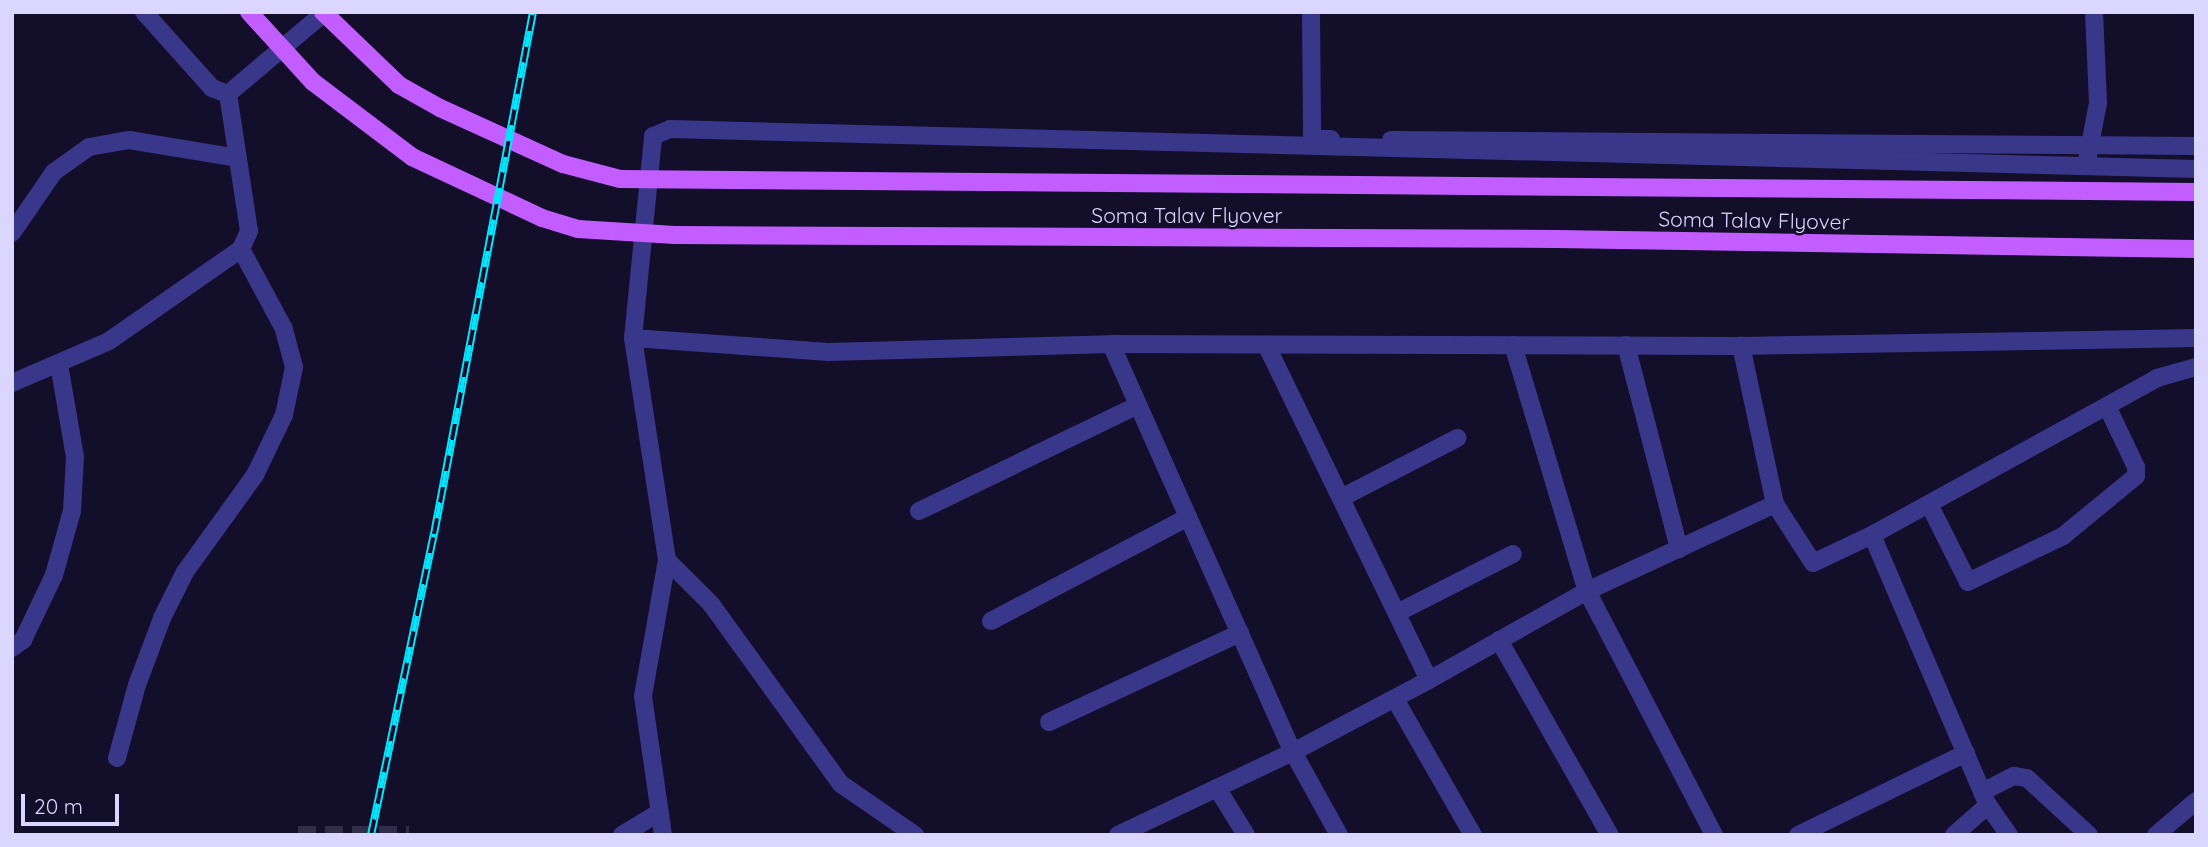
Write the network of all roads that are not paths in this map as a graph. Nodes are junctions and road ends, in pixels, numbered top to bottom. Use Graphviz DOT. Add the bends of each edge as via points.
graph roads {
  1 [pos="144,12"];
  2 [pos="249,12"];
  3 [pos="324,12"];
  4 [pos="1311,12"];
  5 [pos="2094,12"];
  6 [pos="228,94"];
  7 [pos="2090,146"];
  8 [pos="2196,146"];
  9 [pos="238,159"];
  10 [pos="2086,166"];
  11 [pos="2196,169"];
  12 [pos="2196,192"];
  13 [pos="12,233"];
  14 [pos="241,249"];
  15 [pos="2196,249"];
  16 [pos="633,338"];
  17 [pos="2196,338"];
  18 [pos="1111,344"];
  19 [pos="1513,345"];
  20 [pos="1626,345"];
  21 [pos="1267,346"];
  22 [pos="1741,346"];
  23 [pos="59,364"];
  24 [pos="2196,367"];
  25 [pos="12,383"];
  26 [pos="1139,405"];
  27 [pos="2108,408"];
  28 [pos="1457,438"];
  29 [pos="1341,498"];
  30 [pos="1775,504"];
  31 [pos="1929,504"];
  32 [pos="919,510"];
  33 [pos="1188,517"];
  34 [pos="1872,535"];
  35 [pos="1679,549"];
  36 [pos="1513,554"];
  37 [pos="667,560"];
  38 [pos="1587,591"];
  39 [pos="1397,613"];
  40 [pos="991,621"];
  41 [pos="1240,633"];
  42 [pos="1499,640"];
  43 [pos="12,648"];
  44 [pos="1429,680"];
  45 [pos="1395,699"];
  46 [pos="1049,722"];
  47 [pos="1293,752"];
  48 [pos="1966,753"];
  49 [pos="117,758"];
  50 [pos="1217,788"];
  51 [pos="1985,799"];
  52 [pos="2196,801"];
  53 [pos="660,812"];
  54 [pos="1124,833"];
  55 [pos="622,835"];
  56 [pos="663,835"];
  57 [pos="915,835"];
  58 [pos="1246,835"];
  59 [pos="1339,835"];
  60 [pos="1473,835"];
  61 [pos="1610,835"];
  62 [pos="1714,835"];
  63 [pos="1798,835"];
  64 [pos="1954,835"];
  65 [pos="2009,835"];
  66 [pos="2089,835"];
  67 [pos="2156,835"];
  1 -- 6 [label="street" via="212,88"];
  2 -- 15 [label="main road, Soma Talav Flyover" via="313,82 412,157 542,218 578,229 689,235 1542,239"];
  3 -- 6 [label="street"];
  3 -- 12 [label="main road, Soma Talav Flyover" via="398,85 563,164 620,179"];
  4 -- 7 [label="street" via="1312,139"];
  5 -- 7 [label="street" via="2098,103"];
  6 -- 9 [label="street"];
  7 -- 8 [label="street"];
  7 -- 10 [label="street"];
  9 -- 13 [label="street" via="129,140 89,147 54,172"];
  9 -- 14 [label="street" via="249,231"];
  10 -- 11 [label="street"];
  10 -- 16 [label="street" via="670,129 653,136"];
  14 -- 23 [label="street" via="109,341"];
  14 -- 49 [label="street" via="284,329 294,367 284,415 255,475 186,572 162,618 136,685"];
  16 -- 18 [label="street" via="828,352"];
  16 -- 37 [label="street"];
  17 -- 22 [label="street"];
  18 -- 21 [label="street"];
  18 -- 26 [label="street"];
  19 -- 20 [label="street"];
  19 -- 21 [label="street"];
  19 -- 38 [label="street"];
  20 -- 22 [label="street"];
  20 -- 35 [label="street"];
  21 -- 29 [label="street"];
  22 -- 30 [label="street"];
  23 -- 25 [label="street"];
  23 -- 43 [label="street" via="75,457 72,511 54,575 23,640"];
  24 -- 27 [label="street" via="2157,378"];
  26 -- 32 [label="street"];
  26 -- 33 [label="street"];
  27 -- 31 [label="street"];
  27 -- 31 [label="street" via="2136,476 2063,536 1968,582"];
  28 -- 29 [label="street"];
  29 -- 39 [label="street"];
  30 -- 34 [label="street" via="1813,563"];
  30 -- 35 [label="street"];
  31 -- 34 [label="street"];
  33 -- 40 [label="street"];
  33 -- 41 [label="street"];
  34 -- 48 [label="street"];
  35 -- 38 [label="street"];
  36 -- 39 [label="street"];
  37 -- 53 [label="street" via="643,696"];
  37 -- 57 [label="street" via="710,604 841,784"];
  38 -- 42 [label="street"];
  38 -- 62 [label="street"];
  39 -- 44 [label="street"];
  41 -- 46 [label="street"];
  41 -- 47 [label="street"];
  42 -- 44 [label="street"];
  42 -- 61 [label="street"];
  44 -- 45 [label="street"];
  45 -- 47 [label="street"];
  45 -- 60 [label="street"];
  47 -- 50 [label="street"];
  47 -- 59 [label="street"];
  48 -- 51 [label="street"];
  48 -- 63 [label="street"];
  50 -- 54 [label="street"];
  50 -- 58 [label="street"];
  51 -- 64 [label="street"];
  51 -- 65 [label="street"];
  51 -- 66 [label="street" via="2014,776 2027,778"];
  52 -- 67 [label="street"];
  53 -- 55 [label="street"];
  53 -- 56 [label="street"];
}
